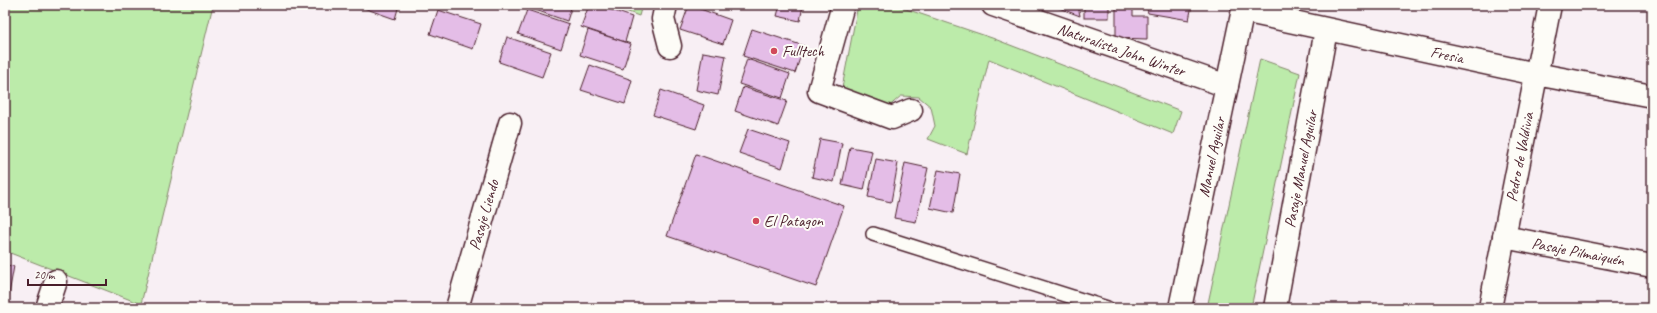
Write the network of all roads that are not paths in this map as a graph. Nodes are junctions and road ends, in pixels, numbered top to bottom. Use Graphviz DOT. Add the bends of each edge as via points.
graph roads {
  1 [pos="666,5"];
  2 [pos="843,5"];
  3 [pos="993,5"];
  4 [pos="1550,5"];
  5 [pos="1244,8"];
  6 [pos="1326,30"];
  7 [pos="670,46"];
  8 [pos="1536,74"];
  9 [pos="1227,86"];
  10 [pos="1652,96"];
  11 [pos="912,110"];
  12 [pos="510,123"];
  13 [pos="873,234"];
  14 [pos="1504,237"];
  15 [pos="1652,266"];
  16 [pos="56,281"];
  17 [pos="47,308"];
  18 [pos="457,308"];
  19 [pos="1107,308"];
  20 [pos="1180,308"];
  21 [pos="1275,308"];
  22 [pos="1490,308"];
  1 -- 7 [label="street" via="663,19"];
  2 -- 11 [label="street" via="819,91 892,118"];
  3 -- 9 [label="street, Naturalista John Winter"];
  4 -- 8 [label="street, Pedro de Valdivia"];
  5 -- 6 [label="street, Fresia"];
  5 -- 9 [label="street, Manuel Aguilar"];
  6 -- 8 [label="street, Fresia"];
  6 -- 21 [label="street, Pasaje Manuel Aguilar"];
  8 -- 10 [label="street, Fresia"];
  8 -- 14 [label="street, Pedro de Valdivia"];
  9 -- 20 [label="street, Manuel Aguilar"];
  12 -- 18 [label="street, Pasaje Liendo"];
  13 -- 19 [label="lane"];
  14 -- 15 [label="street, Pasaje Pilmaiquén"];
  14 -- 22 [label="street, Pedro de Valdivia"];
  16 -- 17 [label="street"];
}
